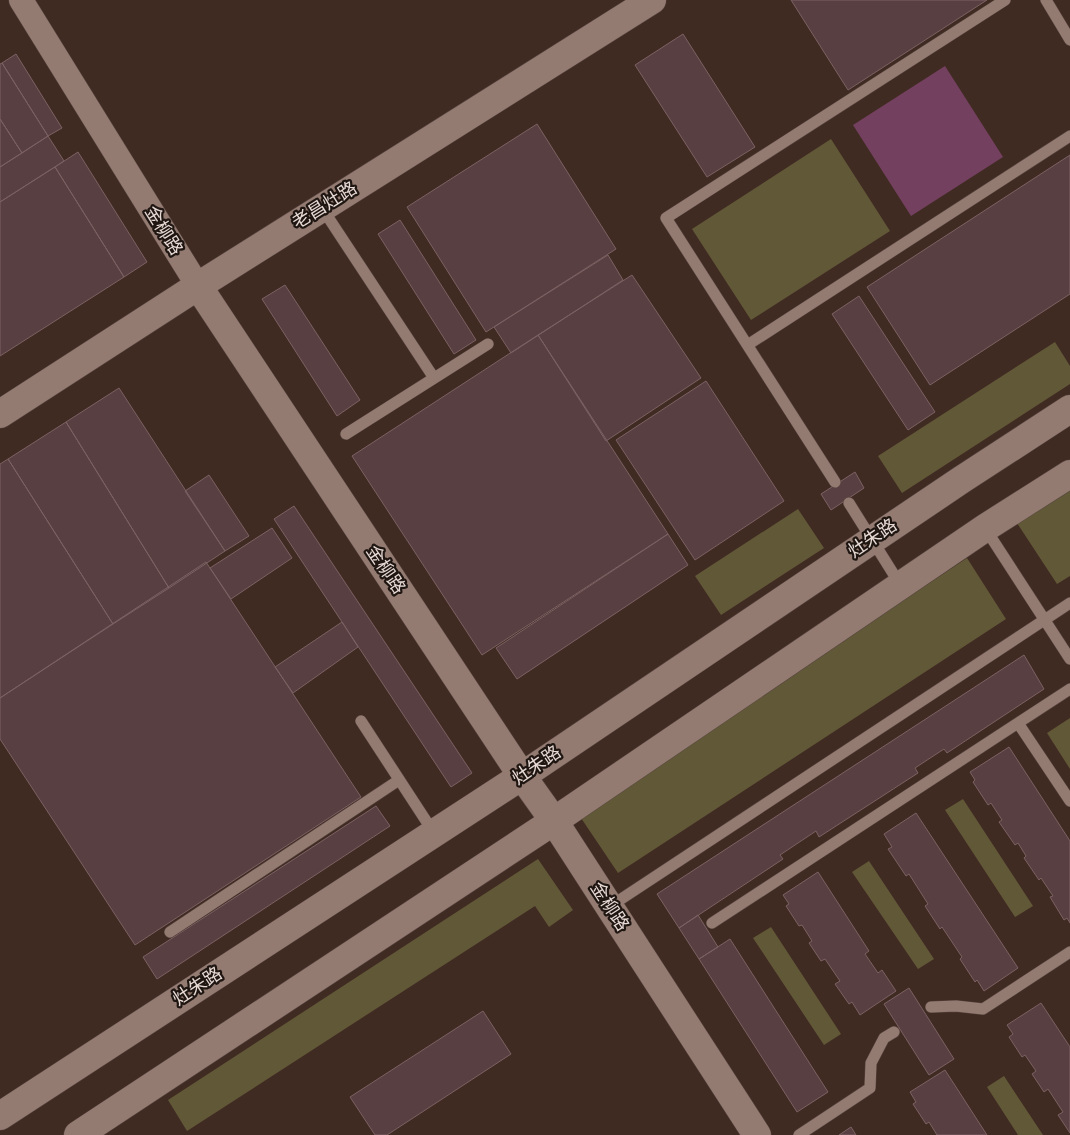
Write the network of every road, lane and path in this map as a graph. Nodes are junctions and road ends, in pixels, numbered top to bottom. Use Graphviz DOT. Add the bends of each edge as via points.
graph roads {
  1 [pos="21,0"];
  2 [pos="652,0"];
  3 [pos="1005,0"];
  4 [pos="1046,0"];
  5 [pos="1070,40"];
  6 [pos="1070,136"];
  7 [pos="322,208"];
  8 [pos="198,286"];
  9 [pos="488,344"];
  10 [pos="749,344"];
  11 [pos="434,378"];
  12 [pos="1070,409"];
  13 [pos="0,414"];
  14 [pos="346,434"];
  15 [pos="1070,474"];
  16 [pos="835,482"];
  17 [pos="849,503"];
  18 [pos="985,528"];
  19 [pos="872,540"];
  20 [pos="901,586"];
  21 [pos="1070,603"];
  22 [pos="1045,620"];
  23 [pos="1070,659"];
  24 [pos="1070,689"];
  25 [pos="362,721"];
  26 [pos="1018,723"];
  27 [pos="522,776"];
  28 [pos="399,780"];
  29 [pos="1070,801"];
  30 [pos="554,821"];
  31 [pos="434,833"];
  32 [pos="609,907"];
  33 [pos="712,923"];
  34 [pos="170,932"];
  35 [pos="1070,952"];
  36 [pos="931,1007"];
  37 [pos="894,1032"];
  38 [pos="0,1116"];
  39 [pos="78,1135"];
  40 [pos="756,1135"];
  41 [pos="800,1135"];
  1 -- 8 [label="street, 金柳路"];
  2 -- 7 [label="main road, 老昌灶路"];
  3 -- 10 [label="lane" via="666,218"];
  4 -- 5 [label="lane"];
  6 -- 10 [label="lane"];
  7 -- 8 [label="main road, 老昌灶路"];
  7 -- 11 [label="lane"];
  8 -- 13 [label="main road, 老昌灶路"];
  8 -- 27 [label="main road, 金柳路"];
  9 -- 11 [label="lane"];
  10 -- 16 [label="lane"];
  11 -- 14 [label="lane"];
  12 -- 19 [label="main road, 灶朱路"];
  15 -- 18 [label="main road"];
  17 -- 19 [label="lane"];
  18 -- 20 [label="main road"];
  18 -- 22 [label="lane"];
  19 -- 20 [label="lane"];
  19 -- 27 [label="main road, 灶朱路"];
  20 -- 30 [label="main road"];
  21 -- 22 [label="lane"];
  22 -- 23 [label="lane"];
  22 -- 32 [label="lane"];
  24 -- 26 [label="lane"];
  25 -- 28 [label="lane"];
  26 -- 29 [label="lane"];
  26 -- 33 [label="lane"];
  27 -- 30 [label="main road, 金柳路"];
  27 -- 31 [label="main road, 灶朱路"];
  28 -- 31 [label="lane"];
  28 -- 34 [label="lane"];
  30 -- 32 [label="main road, 金柳路"];
  30 -- 39 [label="main road"];
  31 -- 38 [label="main road, 灶朱路"];
  32 -- 40 [label="main road, 金柳路"];
  35 -- 36 [label="lane" via="983,1009"];
  37 -- 41 [label="lane" via="884,1038 871,1063 870,1088"];
}
